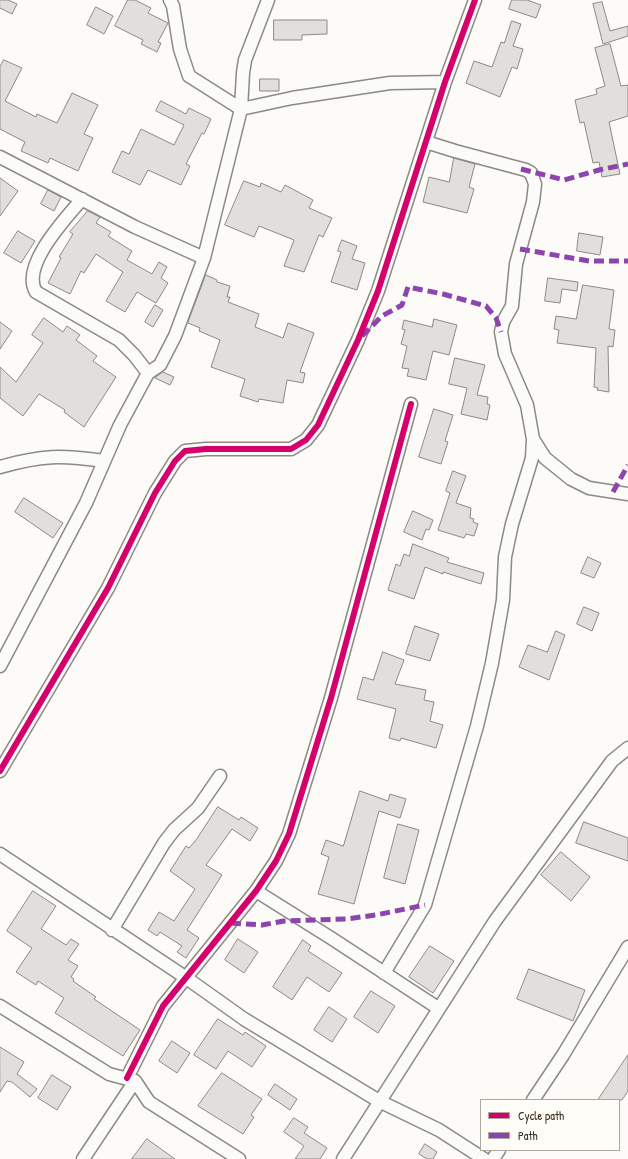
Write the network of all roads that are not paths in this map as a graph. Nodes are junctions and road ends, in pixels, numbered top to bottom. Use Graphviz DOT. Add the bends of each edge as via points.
graph roads {
  1 [pos="170,0"];
  2 [pos="268,0"];
  3 [pos="476,0"];
  4 [pos="445,82"];
  5 [pos="241,109"];
  6 [pos="426,142"];
  7 [pos="0,157"];
  8 [pos="82,199"];
  9 [pos="204,258"];
  10 [pos="148,373"];
  11 [pos="411,404"];
  12 [pos="533,439"];
  13 [pos="104,461"];
  14 [pos="0,467"];
  15 [pos="628,494"];
  16 [pos="0,666"];
  17 [pos="628,748"];
  18 [pos="0,771"];
  19 [pos="220,776"];
  20 [pos="0,854"];
  21 [pos="256,891"];
  22 [pos="112,930"];
  23 [pos="628,947"];
  24 [pos="384,973"];
  25 [pos="185,977"];
  26 [pos="0,1006"];
  27 [pos="438,1008"];
  28 [pos="131,1080"];
  29 [pos="534,1099"];
  30 [pos="379,1101"];
  31 [pos="83,1159"];
  32 [pos="239,1159"];
  33 [pos="343,1159"];
  34 [pos="484,1159"];
  1 -- 5 [label="street" via="180,49 189,76"];
  2 -- 5 [label="street" via="245,60"];
  3 -- 4 [label="street"];
  4 -- 5 [label="street" via="390,83 292,98"];
  4 -- 6 [label="street"];
  5 -- 9 [label="street"];
  6 -- 12 [label="street" via="526,170 536,184 516,264 512,306 500,332 505,354 528,405"];
  6 -- 18 [label="street" via="378,291 318,425 306,440 291,449 192,450 185,451 175,461 155,493 108,588"];
  7 -- 8 [label="street"];
  8 -- 9 [label="street"];
  8 -- 10 [label="street" via="57,229 38,259 31,280 33,287 36,292 119,340"];
  9 -- 10 [label="street" via="175,336 160,365"];
  10 -- 13 [label="street"];
  11 -- 21 [label="street" via="331,698 301,798 289,834 276,861"];
  12 -- 15 [label="street" via="545,458 571,479 589,488"];
  12 -- 24 [label="street" via="532,458 512,524 506,557 503,600 477,726 424,905"];
  13 -- 14 [label="street" via="53,456"];
  13 -- 16 [label="street" via="86,503"];
  17 -- 27 [label="street" via="612,761 494,921"];
  19 -- 22 [label="street" via="198,808 164,843"];
  20 -- 22 [label="street"];
  21 -- 24 [label="street"];
  21 -- 25 [label="street"];
  22 -- 25 [label="street"];
  23 -- 29 [label="street"];
  24 -- 27 [label="street"];
  25 -- 28 [label="street" via="163,1006"];
  25 -- 30 [label="street" via="244,1019"];
  26 -- 28 [label="street" via="109,1074"];
  27 -- 30 [label="street"];
  28 -- 31 [label="street"];
  28 -- 32 [label="street" via="149,1102"];
  30 -- 33 [label="street"];
  30 -- 34 [label="street" via="439,1130"];
}
